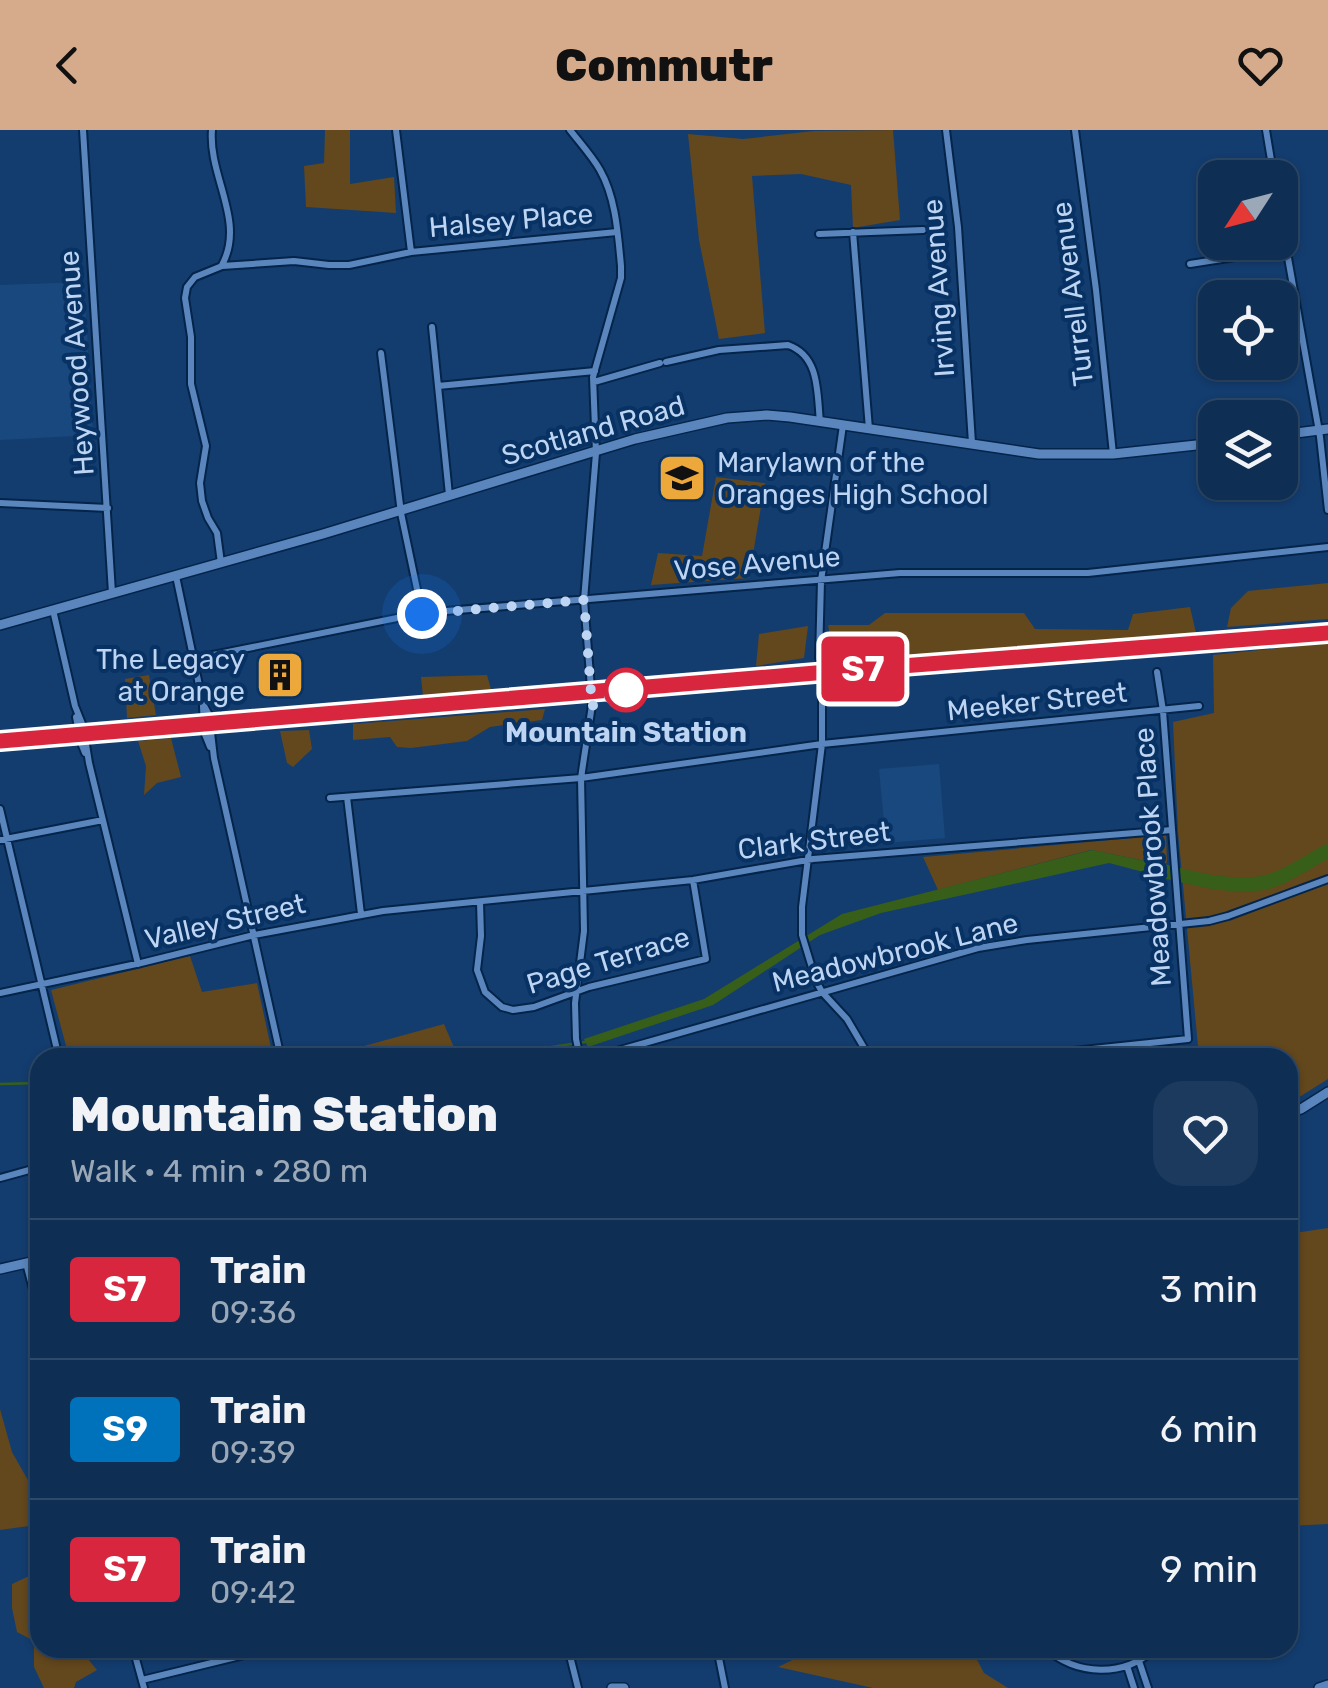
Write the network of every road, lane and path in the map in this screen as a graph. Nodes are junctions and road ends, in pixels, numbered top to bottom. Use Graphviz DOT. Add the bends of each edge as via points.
graph roads {
  1 [pos="82,130"];
  2 [pos="212,130"];
  3 [pos="396,130"];
  4 [pos="570,130"];
  5 [pos="946,130"];
  6 [pos="1075,130"];
  7 [pos="1266,130"];
  8 [pos="1271,160"];
  9 [pos="923,230"];
  10 [pos="617,232"];
  11 [pos="853,232"];
  12 [pos="819,234"];
  13 [pos="412,252"];
  14 [pos="1217,260"];
  15 [pos="1288,260"];
  16 [pos="1190,264"];
  17 [pos="222,266"];
  18 [pos="432,327"];
  19 [pos="381,352"];
  20 [pos="595,372"];
  21 [pos="593,382"];
  22 [pos="438,386"];
  23 [pos="820,422"];
  24 [pos="843,425"];
  25 [pos="870,429"];
  26 [pos="1323,430"];
  27 [pos="1298,433"];
  28 [pos="972,443"];
  29 [pos="1198,445"];
  30 [pos="596,450"];
  31 [pos="1113,454"];
  32 [pos="450,495"];
  33 [pos="0,503"];
  34 [pos="108,508"];
  35 [pos="400,510"];
  36 [pos="1328,510"];
  37 [pos="1328,546"];
  38 [pos="221,563"];
  39 [pos="176,576"];
  40 [pos="821,581"];
  41 [pos="112,594"];
  42 [pos="584,600"];
  43 [pos="52,610"];
  44 [pos="422,614"];
  45 [pos="0,625"];
  46 [pos="819,658"];
  47 [pos="194,659"];
  48 [pos="1157,672"];
  49 [pos="822,692"];
  50 [pos="1200,706"];
  51 [pos="1164,711"];
  52 [pos="822,744"];
  53 [pos="581,778"];
  54 [pos="347,796"];
  55 [pos="330,798"];
  56 [pos="0,809"];
  57 [pos="103,820"];
  58 [pos="1172,830"];
  59 [pos="4,839"];
  60 [pos="808,860"];
  61 [pos="1328,879"];
  62 [pos="693,880"];
  63 [pos="583,893"];
  64 [pos="480,902"];
  65 [pos="462,904"];
  66 [pos="360,914"];
  67 [pos="1180,923"];
  68 [pos="254,936"];
  69 [pos="138,964"];
  70 [pos="42,986"];
  71 [pos="576,992"];
  72 [pos="822,992"];
  73 [pos="0,993"];
  74 [pos="57,1048"];
  75 [pos="279,1048"];
  76 [pos="578,1048"];
  77 [pos="627,1048"];
  78 [pos="864,1048"];
  79 [pos="1102,1048"];
  80 [pos="1328,1092"];
  81 [pos="1298,1110"];
  82 [pos="30,1170"];
  83 [pos="0,1178"];
  84 [pos="30,1262"];
  85 [pos="26,1263"];
  86 [pos="0,1269"];
  87 [pos="30,1278"];
  88 [pos="135,1658"];
  89 [pos="222,1658"];
  90 [pos="570,1658"];
  91 [pos="718,1658"];
  92 [pos="1056,1658"];
  93 [pos="1143,1658"];
  94 [pos="1139,1661"];
  95 [pos="1127,1666"];
  96 [pos="143,1684"];
  97 [pos="1328,1685"];
  98 [pos="578,1688"];
  99 [pos="612,1688"];
  100 [pos="624,1688"];
  101 [pos="725,1688"];
  102 [pos="1134,1688"];
  103 [pos="1148,1688"];
  104 [pos="1319,1688"];
  1 -- 34 [label="street, Heywood Avenue"];
  2 -- 17 [label="street" via="230,220 231,246"];
  3 -- 13 [label="street, Halsey Place"];
  4 -- 10 [label="street" via="599,168"];
  5 -- 28 [label="street, Irving Avenue"];
  6 -- 31 [label="street, Turrell Avenue"];
  7 -- 8 [label="street"];
  9 -- 11 [label="street"];
  10 -- 13 [label="street, Halsey Place"];
  10 -- 20 [label="street" via="621,278"];
  11 -- 12 [label="street"];
  11 -- 25 [label="street"];
  13 -- 17 [label="street" via="349,265"];
  14 -- 16 [label="street"];
  15 -- 26 [label="street"];
  17 -- 38 [label="street" via="195,278 185,298 191,384 206,446 202,501"];
  18 -- 22 [label="street"];
  19 -- 35 [label="street"];
  20 -- 21 [label="street"];
  20 -- 22 [label="street"];
  21 -- 23 [label="street" via="719,350 788,345 812,365"];
  21 -- 30 [label="street"];
  22 -- 32 [label="street"];
  23 -- 24 [label="main road, Scotland Road"];
  23 -- 30 [label="main road, Scotland Road" via="726,418"];
  24 -- 25 [label="main road, Scotland Road"];
  24 -- 40 [label="street"];
  25 -- 28 [label="main road, Scotland Road"];
  26 -- 27 [label="main road"];
  26 -- 36 [label="street"];
  28 -- 31 [label="main road, Scotland Road" via="1039,454"];
  29 -- 31 [label="main road, Scotland Road"];
  30 -- 32 [label="main road, Scotland Road"];
  30 -- 42 [label="street"];
  32 -- 35 [label="main road, Scotland Road"];
  33 -- 34 [label="street"];
  34 -- 41 [label="street, Heywood Avenue"];
  35 -- 38 [label="main road, Scotland Road"];
  35 -- 44 [label="street"];
  37 -- 40 [label="street, Vose Avenue" via="1088,573"];
  38 -- 39 [label="main road, Scotland Road"];
  39 -- 41 [label="main road, Scotland Road"];
  39 -- 47 [label="street"];
  40 -- 42 [label="street, Vose Avenue"];
  40 -- 46 [label="street"];
  41 -- 43 [label="main road, Scotland Road"];
  42 -- 44 [label="street, Vose Avenue"];
  42 -- 53 [label="street, bridge" via="592,706"];
  43 -- 45 [label="main road, Scotland Road"];
  43 -- 57 [label="street"];
  44 -- 47 [label="street, Vose Avenue"];
  47 -- 68 [label="street" via="204,732"];
  48 -- 51 [label="street, Meadowbrook Place"];
  49 -- 52 [label="street"];
  50 -- 51 [label="street, Meeker Street"];
  51 -- 52 [label="street, Meeker Street"];
  51 -- 58 [label="street, Meadowbrook Place"];
  52 -- 53 [label="street, Meeker Street"];
  52 -- 60 [label="street"];
  53 -- 54 [label="street, Meeker Street"];
  53 -- 63 [label="street"];
  54 -- 55 [label="street, Meeker Street"];
  54 -- 66 [label="street"];
  56 -- 59 [label="street"];
  57 -- 59 [label="street"];
  57 -- 69 [label="street"];
  58 -- 60 [label="street, Clark Street"];
  58 -- 67 [label="street, Meadowbrook Place"];
  59 -- 70 [label="street"];
  60 -- 62 [label="street, Clark Street"];
  60 -- 72 [label="street" via="802,934"];
  61 -- 67 [label="street, Meadowbrook Lane" via="1228,916"];
  62 -- 63 [label="street, Clark Street"];
  62 -- 71 [label="street, Page Terrace" via="706,959"];
  63 -- 64 [label="street, Clark Street"];
  63 -- 71 [label="street"];
  64 -- 65 [label="street, Clark Street"];
  64 -- 71 [label="street, Page Terrace" via="477,970 492,1001 524,1010"];
  65 -- 66 [label="street, Valley Street"];
  66 -- 68 [label="street, Valley Street"];
  67 -- 72 [label="street, Meadowbrook Lane" via="997,944"];
  67 -- 79 [label="street, Meadowbrook Place" via="1188,1039"];
  68 -- 69 [label="street, Valley Street"];
  68 -- 75 [label="street"];
  69 -- 70 [label="street, Valley Street"];
  70 -- 73 [label="street, Valley Street"];
  70 -- 74 [label="street"];
  71 -- 76 [label="street"];
  72 -- 77 [label="street, Meadowbrook Lane"];
  72 -- 78 [label="street"];
  80 -- 81 [label="main road"];
  82 -- 83 [label="street"];
  84 -- 85 [label="main road"];
  85 -- 86 [label="main road"];
  85 -- 87 [label="street"];
  88 -- 96 [label="street"];
  89 -- 96 [label="street"];
  90 -- 98 [label="street"];
  91 -- 101 [label="street"];
  92 -- 95 [label="street" via="1107,1670"];
  93 -- 94 [label="street"];
  94 -- 95 [label="street"];
  94 -- 103 [label="street"];
  95 -- 102 [label="street"];
  97 -- 104 [label="main road"];
  99 -- 100 [label="main road"];
}
